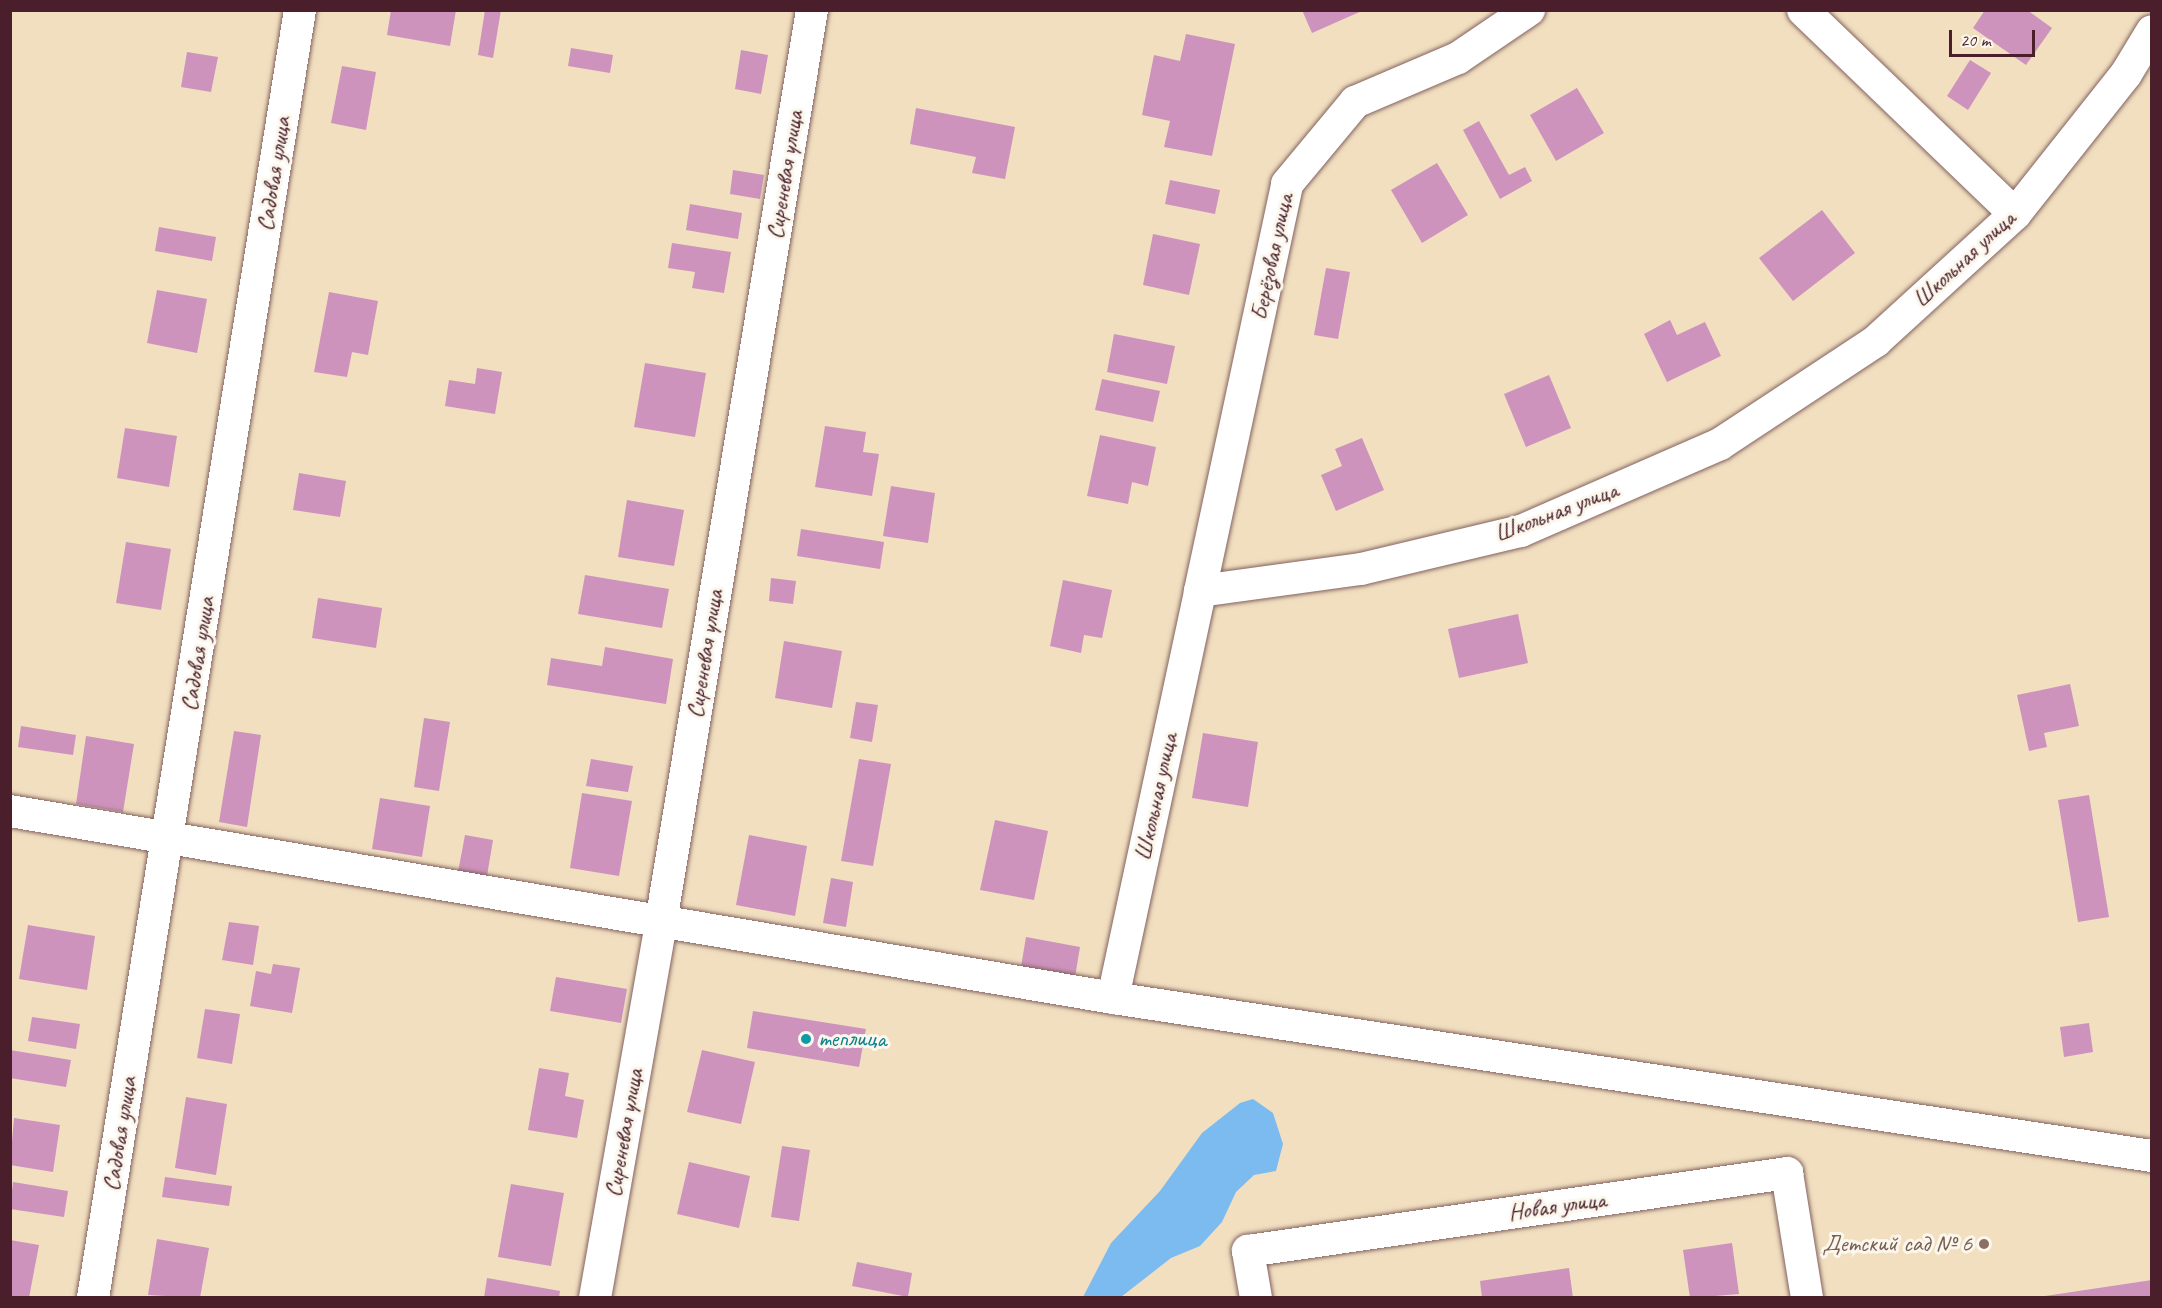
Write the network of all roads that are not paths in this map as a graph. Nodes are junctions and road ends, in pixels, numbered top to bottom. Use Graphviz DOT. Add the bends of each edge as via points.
graph roads {
  1 [pos="300,10"];
  2 [pos="812,10"];
  3 [pos="1529,10"];
  4 [pos="1803,10"];
  5 [pos="2151,31"];
  6 [pos="2015,214"];
  7 [pos="1200,591"];
  8 [pos="10,812"];
  9 [pos="168,838"];
  10 [pos="661,922"];
  11 [pos="1113,998"];
  12 [pos="2151,1156"];
  13 [pos="93,1298"];
  14 [pos="595,1298"];
  15 [pos="1256,1298"];
  16 [pos="1807,1298"];
  1 -- 9 [label="street, Садовая улица"];
  2 -- 10 [label="street, Сиреневая улица"];
  3 -- 7 [label="street, Берёзовая улица" via="1458,58 1355,102 1287,184"];
  4 -- 6 [label="street"];
  5 -- 6 [label="street, Школьная улица" via="2126,75"];
  6 -- 7 [label="street, Школьная улица" via="1876,341 1720,444 1521,531 1361,569"];
  7 -- 11 [label="street, Школьная улица"];
  8 -- 9 [label="street"];
  9 -- 10 [label="street"];
  9 -- 13 [label="street, Садовая улица"];
  10 -- 11 [label="street"];
  10 -- 14 [label="street, Сиреневая улица"];
  11 -- 12 [label="street"];
  15 -- 16 [label="street, Новая улица" via="1248,1251 1787,1173"];
}
